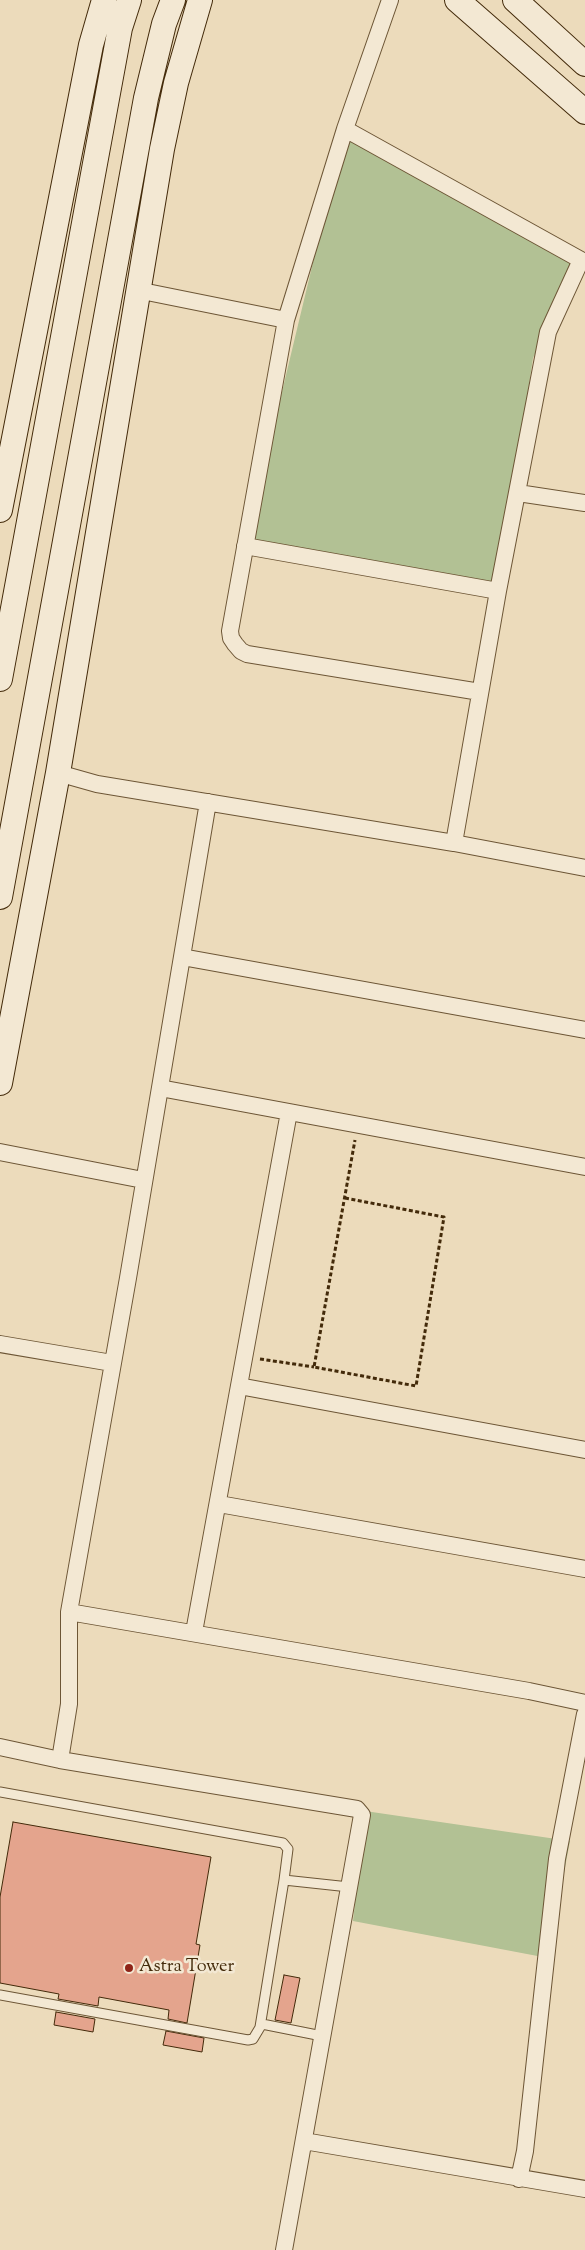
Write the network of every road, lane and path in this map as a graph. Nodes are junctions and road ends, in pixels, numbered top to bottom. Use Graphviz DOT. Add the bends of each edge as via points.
graph roads {
  1 [pos="104,0"];
  2 [pos="129,0"];
  3 [pos="173,0"];
  4 [pos="200,0"];
  5 [pos="390,0"];
  6 [pos="457,0"];
  7 [pos="515,0"];
  8 [pos="585,64"];
  9 [pos="585,112"];
  10 [pos="345,129"];
  11 [pos="137,290"];
  12 [pos="286,320"];
  13 [pos="32,344"];
  14 [pos="98,356"];
  15 [pos="54,385"];
  16 [pos="120,393"];
  17 [pos="518,493"];
  18 [pos="585,503"];
  19 [pos="0,510"];
  20 [pos="245,546"];
  21 [pos="498,591"];
  22 [pos="0,679"];
  23 [pos="480,692"];
  24 [pos="58,773"];
  25 [pos="208,802"];
  26 [pos="454,843"];
  27 [pos="585,868"];
  28 [pos="0,897"];
  29 [pos="182,957"];
  30 [pos="585,1030"];
  31 [pos="0,1083"];
  32 [pos="160,1088"];
  33 [pos="289,1112"];
  34 [pos="358,1124"];
  35 [pos="0,1152"];
  36 [pos="585,1166"];
  37 [pos="143,1180"];
  38 [pos="345,1198"];
  39 [pos="0,1344"];
  40 [pos="244,1357"];
  41 [pos="112,1363"];
  42 [pos="314,1367"];
  43 [pos="239,1386"];
  44 [pos="585,1450"];
  45 [pos="219,1504"];
  46 [pos="585,1568"];
  47 [pos="69,1612"];
  48 [pos="194,1632"];
  49 [pos="585,1703"];
  50 [pos="585,1714"];
  51 [pos="0,1747"];
  52 [pos="60,1760"];
  53 [pos="0,1792"];
  54 [pos="284,1880"];
  55 [pos="349,1887"];
  56 [pos="0,1995"];
  57 [pos="260,2027"];
  58 [pos="322,2036"];
  59 [pos="304,2141"];
  60 [pos="519,2179"];
  61 [pos="585,2189"];
  62 [pos="284,2250"];
  1 -- 13 [label="street" via="91,45"];
  2 -- 15 [label="street" via="117,48"];
  3 -- 14 [label="street" via="146,98"];
  4 -- 11 [label="street" via="176,83"];
  5 -- 10 [label="street"];
  6 -- 9 [label="street"];
  7 -- 8 [label="street"];
  10 -- 12 [label="street"];
  10 -- 17 [label="street" via="581,260 548,332"];
  11 -- 12 [label="street"];
  11 -- 16 [label="street"];
  12 -- 20 [label="street"];
  13 -- 15 [label="street"];
  13 -- 19 [label="street"];
  14 -- 16 [label="street"];
  14 -- 28 [label="street"];
  15 -- 22 [label="street"];
  16 -- 24 [label="street"];
  17 -- 18 [label="street"];
  17 -- 21 [label="street"];
  20 -- 21 [label="street"];
  20 -- 23 [label="street" via="230,631 241,651"];
  21 -- 23 [label="street"];
  23 -- 26 [label="street"];
  24 -- 25 [label="street" via="97,784"];
  24 -- 31 [label="street"];
  25 -- 26 [label="street"];
  25 -- 29 [label="street"];
  26 -- 27 [label="street"];
  29 -- 30 [label="street"];
  29 -- 32 [label="street"];
  32 -- 33 [label="street"];
  32 -- 37 [label="street"];
  33 -- 34 [label="street"];
  33 -- 40 [label="street"];
  34 -- 36 [label="street"];
  34 -- 38 [label="path"];
  35 -- 37 [label="street"];
  37 -- 41 [label="street"];
  38 -- 42 [label="path"];
  38 -- 42 [label="path" via="444,1217 416,1386"];
  39 -- 41 [label="street"];
  40 -- 42 [label="path"];
  40 -- 43 [label="street"];
  41 -- 47 [label="street"];
  43 -- 44 [label="street"];
  43 -- 45 [label="street"];
  45 -- 46 [label="street"];
  45 -- 48 [label="street"];
  47 -- 48 [label="street"];
  47 -- 52 [label="street" via="69,1704"];
  48 -- 49 [label="street"];
  50 -- 60 [label="street" via="557,1860 525,2151"];
  51 -- 52 [label="street"];
  52 -- 55 [label="street" via="357,1809 362,1815"];
  53 -- 54 [label="lane" via="283,1844 288,1849"];
  54 -- 55 [label="lane"];
  54 -- 57 [label="lane"];
  55 -- 58 [label="street"];
  56 -- 57 [label="lane" via="248,2040 253,2039"];
  57 -- 58 [label="lane" via="266,2024"];
  58 -- 59 [label="street"];
  59 -- 60 [label="street"];
  59 -- 62 [label="street"];
  60 -- 61 [label="street"];
}
